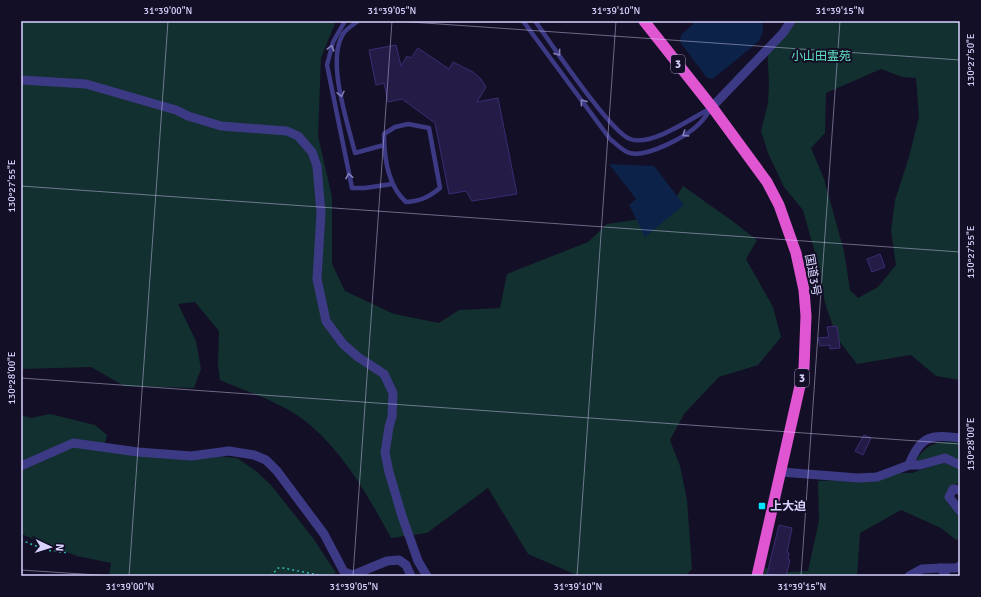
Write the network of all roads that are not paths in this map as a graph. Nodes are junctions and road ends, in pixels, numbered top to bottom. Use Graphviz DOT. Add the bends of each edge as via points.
graph roads {
  1 [pos="345,21"];
  2 [pos="358,21"];
  3 [pos="523,21"];
  4 [pos="535,21"];
  5 [pos="644,21"];
  6 [pos="791,21"];
  7 [pos="21,80"];
  8 [pos="712,107"];
  9 [pos="384,145"];
  10 [pos="392,184"];
  11 [pos="960,438"];
  12 [pos="909,465"];
  13 [pos="960,465"];
  14 [pos="21,466"];
  15 [pos="781,472"];
  16 [pos="958,488"];
  17 [pos="960,511"];
  18 [pos="960,566"];
  19 [pos="941,568"];
  20 [pos="410,576"];
  21 [pos="427,576"];
  22 [pos="757,576"];
  23 [pos="910,576"];
  24 [pos="946,576"];
  10 -- 1 [label="lane, one-way" via="352,188 327,65 333,42"];
  2 -- 9 [label="lane, one-way" via="342,35 336,73 355,154"];
  8 -- 3 [label="lane, one-way" via="700,124 678,138 652,150 628,153 610,139"];
  4 -- 8 [label="lane, one-way" via="612,125 630,139 644,140 660,135"];
  5 -- 8 [label="highway, 国道3号 / 3"];
  6 -- 8 [label="street" via="783,33"];
  7 -- 21 [label="street" via="86,84 221,126 287,131 298,136 312,152 316,166 320,213 318,280 326,321 343,344 384,374 393,393 386,459 402,516 418,561"];
  8 -- 15 [label="highway, 国道3号 / 3" via="753,162 779,205 796,253 804,290 804,368"];
  9 -- 10 [label="lane"];
  9 -- 10 [label="lane" via="384,134 395,127 408,124 429,128 440,188 431,196 419,201 406,202"];
  11 -- 12 [label="street" via="938,435 929,437 922,442"];
  12 -- 13 [label="street" via="920,466 945,458"];
  12 -- 15 [label="street" via="877,476 858,478"];
  14 -- 20 [label="street" via="74,443 191,456 229,451 254,455 266,460 277,471 324,534 344,572 353,575 387,561 399,560 406,565"];
  15 -- 22 [label="highway, 国道3号 / 3"];
  16 -- 17 [label="street" via="949,498"];
  18 -- 19 [label="street"];
  19 -- 23 [label="street" via="922,569"];
  19 -- 24 [label="street"];
}
